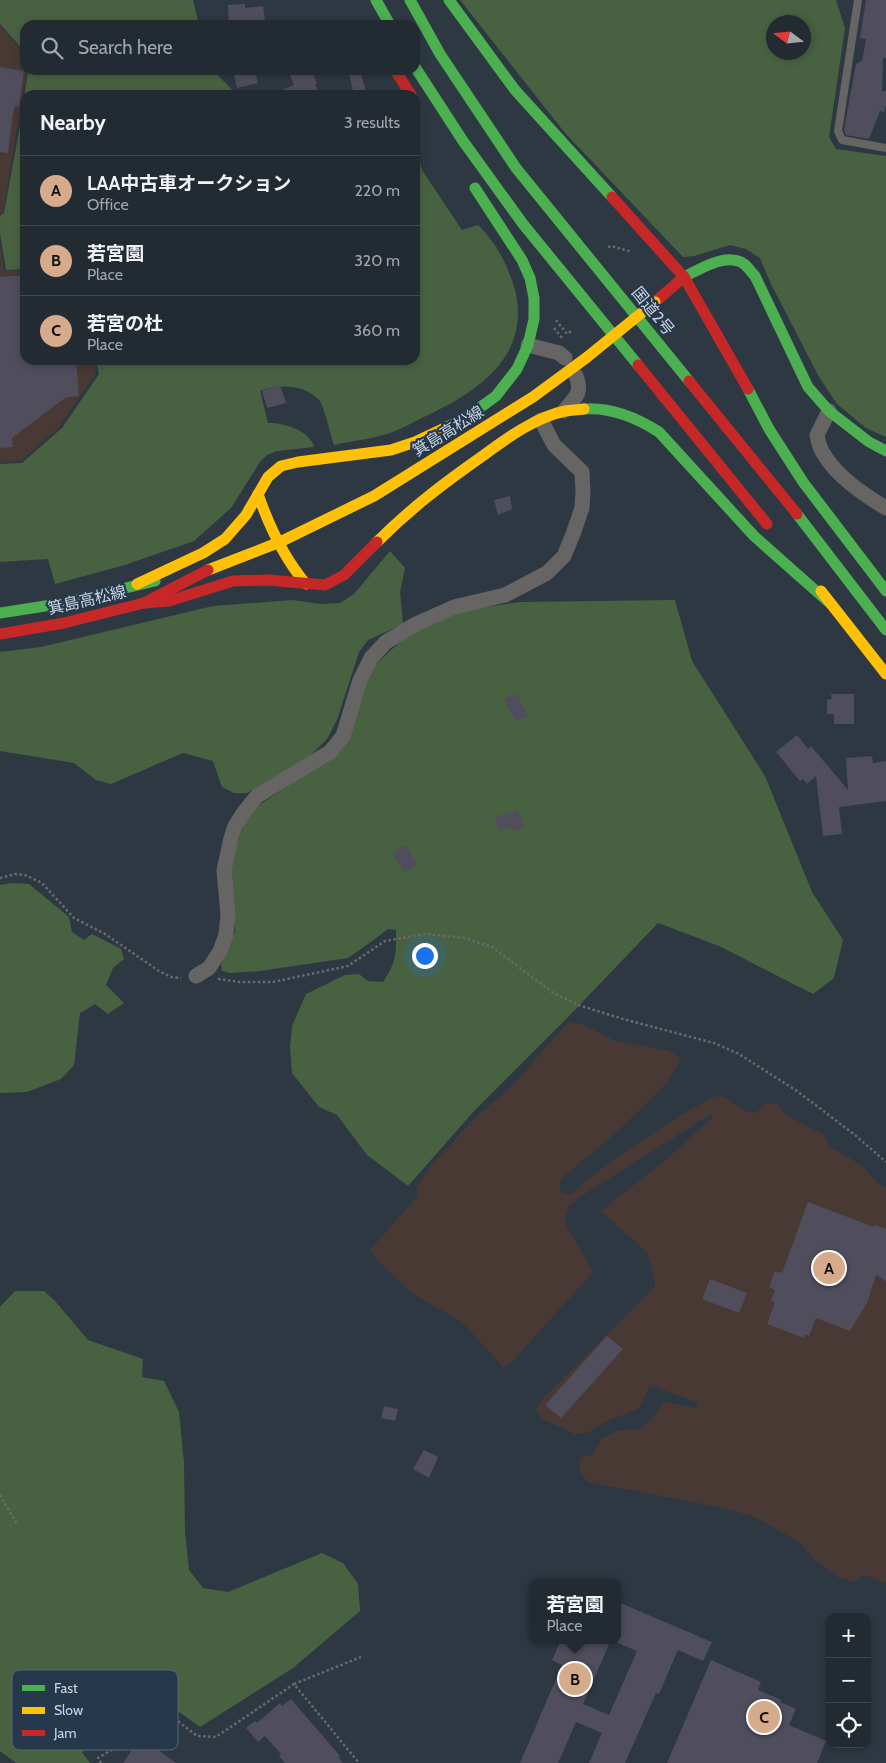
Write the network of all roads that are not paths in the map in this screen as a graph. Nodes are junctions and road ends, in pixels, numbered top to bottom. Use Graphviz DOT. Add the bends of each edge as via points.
graph roads {
  1 [pos="376,0"];
  2 [pos="410,0"];
  3 [pos="448,0"];
  4 [pos="858,0"];
  5 [pos="387,20"];
  6 [pos="398,75"];
  7 [pos="420,75"];
  8 [pos="409,90"];
  9 [pos="886,148"];
  10 [pos="470,182"];
  11 [pos="684,277"];
  12 [pos="528,345"];
  13 [pos="565,358"];
  14 [pos="576,376"];
  15 [pos="564,411"];
  16 [pos="829,411"];
  17 [pos="541,420"];
  18 [pos="886,451"];
  19 [pos="258,494"];
  20 [pos="886,508"];
  21 [pos="772,530"];
  22 [pos="280,542"];
  23 [pos="790,553"];
  24 [pos="204,572"];
  25 [pos="137,584"];
  26 [pos="306,584"];
  27 [pos="886,591"];
  28 [pos="144,603"];
  29 [pos="833,606"];
  30 [pos="0,613"];
  31 [pos="886,630"];
  32 [pos="0,634"];
  33 [pos="886,674"];
  34 [pos="196,976"];
  1 -- 5 [label="main road"];
  2 -- 31 [label="main road, 国道2号" via="440,54 516,168 804,523"];
  3 -- 11 [label="main road" via="515,90"];
  4 -- 9 [label="lane" via="838,131 842,140"];
  6 -- 8 [label="main road"];
  7 -- 21 [label="main road" via="523,224"];
  10 -- 12 [label="main road" via="522,260 530,278 534,319"];
  11 -- 16 [label="main road, 箕島高松線" via="718,262 732,260 743,264 755,276 808,387"];
  11 -- 22 [label="main road, 箕島高松線, bridge" via="533,397 374,496"];
  11 -- 27 [label="main road" via="802,482"];
  12 -- 13 [label="street" via="559,353"];
  12 -- 19 [label="main road" via="517,369 496,396 467,417 391,450 281,466 268,477"];
  14 -- 15 [label="street" via="580,385 578,394"];
  15 -- 17 [label="main road"];
  15 -- 29 [label="main road" via="598,408 640,420 659,432 754,536"];
  16 -- 18 [label="main road, 箕島高松線"];
  16 -- 20 [label="street" via="816,434 822,452 858,490"];
  17 -- 26 [label="main road" via="513,434 435,489 344,575 325,585"];
  17 -- 34 [label="street" via="554,445 582,472 582,508 564,556 547,573 505,595 454,607 416,624 386,642 371,658 339,741 330,752 258,796 235,826 224,870 228,915 226,936 209,968"];
  19 -- 22 [label="main road"];
  19 -- 25 [label="main road" via="246,515 225,539 203,554"];
  22 -- 24 [label="main road, 箕島高松線"];
  22 -- 26 [label="main road" via="297,575"];
  23 -- 29 [label="main road"];
  24 -- 25 [label="main road, 箕島高松線"];
  24 -- 28 [label="main road, 箕島高松線"];
  25 -- 30 [label="main road, 箕島高松線" via="58,604"];
  26 -- 28 [label="main road" via="233,580 169,601"];
  28 -- 32 [label="main road, 箕島高松線" via="64,623"];
  29 -- 33 [label="main road"];
}
